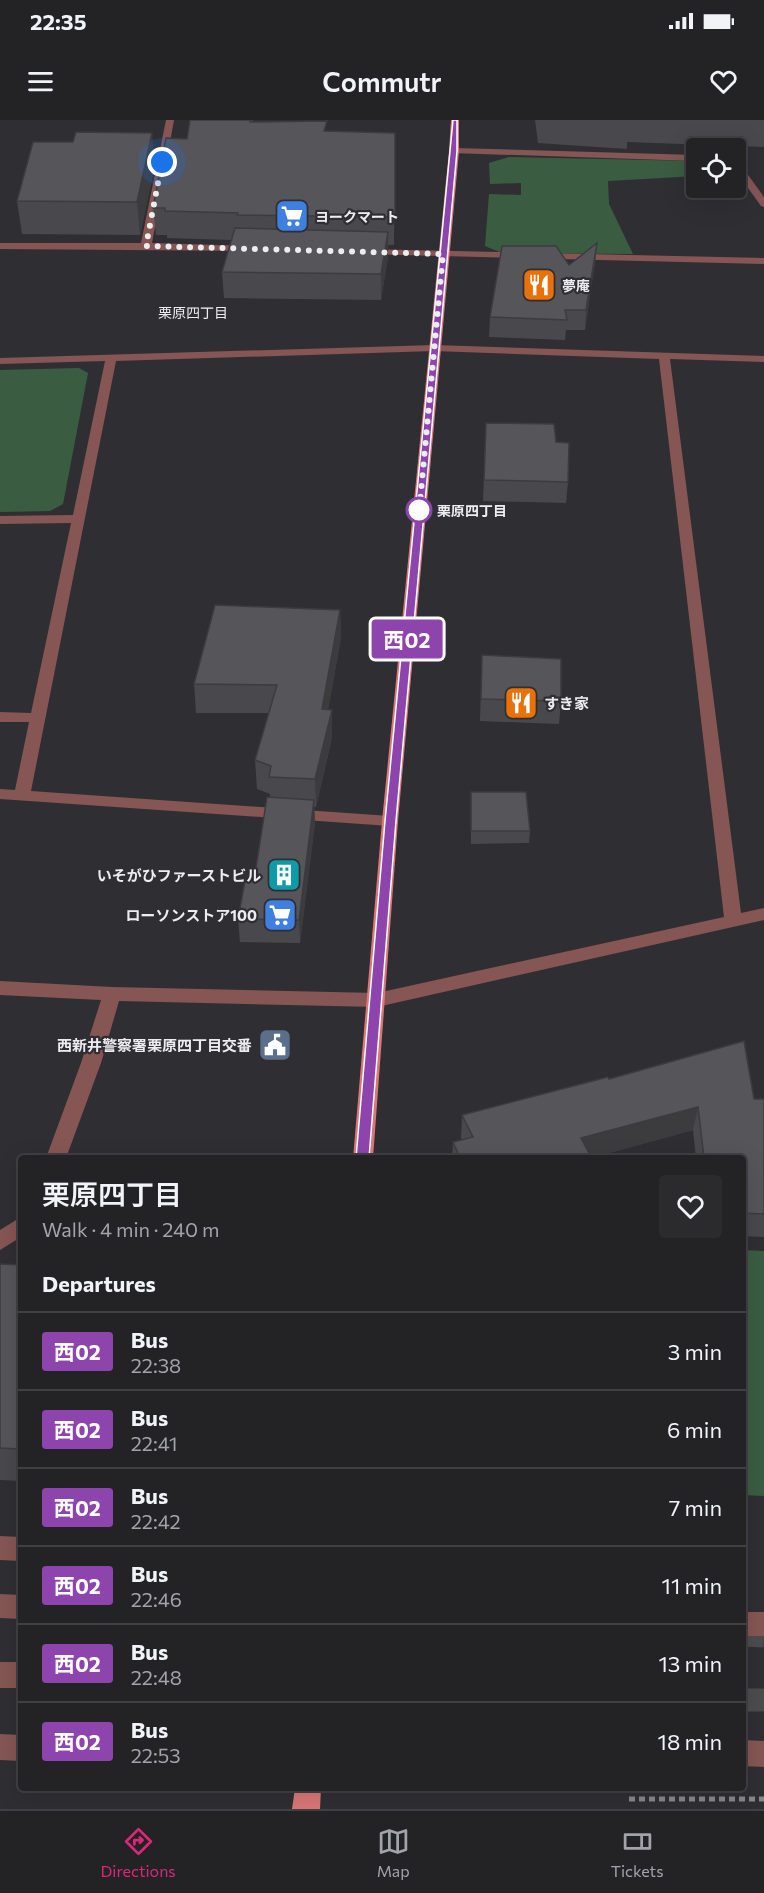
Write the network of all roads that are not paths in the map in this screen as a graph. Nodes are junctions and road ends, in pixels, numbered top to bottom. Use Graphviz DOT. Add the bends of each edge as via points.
graph roads {
  1 [pos="170,120"];
  2 [pos="455,120"];
  3 [pos="454,151"];
  4 [pos="686,158"];
  5 [pos="746,179"];
  6 [pos="764,204"];
  7 [pos="0,246"];
  8 [pos="146,246"];
  9 [pos="266,249"];
  10 [pos="350,251"];
  11 [pos="443,254"];
  12 [pos="764,261"];
  13 [pos="434,348"];
  14 [pos="664,356"];
  15 [pos="111,359"];
  16 [pos="764,359"];
  17 [pos="0,361"];
  18 [pos="78,519"];
  19 [pos="0,520"];
  20 [pos="0,717"];
  21 [pos="38,718"];
  22 [pos="0,794"];
  23 [pos="22,795"];
  24 [pos="390,821"];
  25 [pos="764,914"];
  26 [pos="733,921"];
  27 [pos="0,988"];
  28 [pos="112,994"];
  29 [pos="377,1000"];
  30 [pos="57,1155"];
  31 [pos="363,1155"];
  32 [pos="18,1228"];
  33 [pos="0,1241"];
  34 [pos="0,1548"];
  35 [pos="18,1549"];
  36 [pos="0,1606"];
  37 [pos="18,1607"];
  38 [pos="746,1624"];
  39 [pos="764,1624"];
  40 [pos="0,1675"];
  41 [pos="18,1675"];
  42 [pos="0,1747"];
  43 [pos="18,1748"];
  44 [pos="746,1753"];
  45 [pos="764,1754"];
  46 [pos="308,1791"];
  47 [pos="306,1809"];
  1 -- 8 [label="street"];
  2 -- 3 [label="main road"];
  3 -- 4 [label="street"];
  3 -- 11 [label="main road"];
  5 -- 6 [label="street"];
  7 -- 8 [label="street"];
  8 -- 9 [label="street"];
  10 -- 11 [label="street"];
  11 -- 12 [label="street"];
  11 -- 13 [label="main road"];
  13 -- 14 [label="street"];
  13 -- 15 [label="street"];
  13 -- 24 [label="main road"];
  14 -- 16 [label="street"];
  14 -- 26 [label="street"];
  15 -- 17 [label="street"];
  15 -- 18 [label="street"];
  18 -- 19 [label="street"];
  18 -- 21 [label="street"];
  20 -- 21 [label="street"];
  21 -- 23 [label="street"];
  22 -- 23 [label="street"];
  23 -- 24 [label="street"];
  24 -- 29 [label="main road"];
  25 -- 26 [label="street"];
  26 -- 29 [label="street"];
  27 -- 28 [label="street"];
  28 -- 29 [label="street"];
  28 -- 30 [label="street"];
  29 -- 31 [label="main road"];
  32 -- 33 [label="street"];
  34 -- 35 [label="street"];
  36 -- 37 [label="street"];
  38 -- 39 [label="street"];
  40 -- 41 [label="street"];
  42 -- 43 [label="street"];
  44 -- 45 [label="street"];
  46 -- 47 [label="main road"];
}
